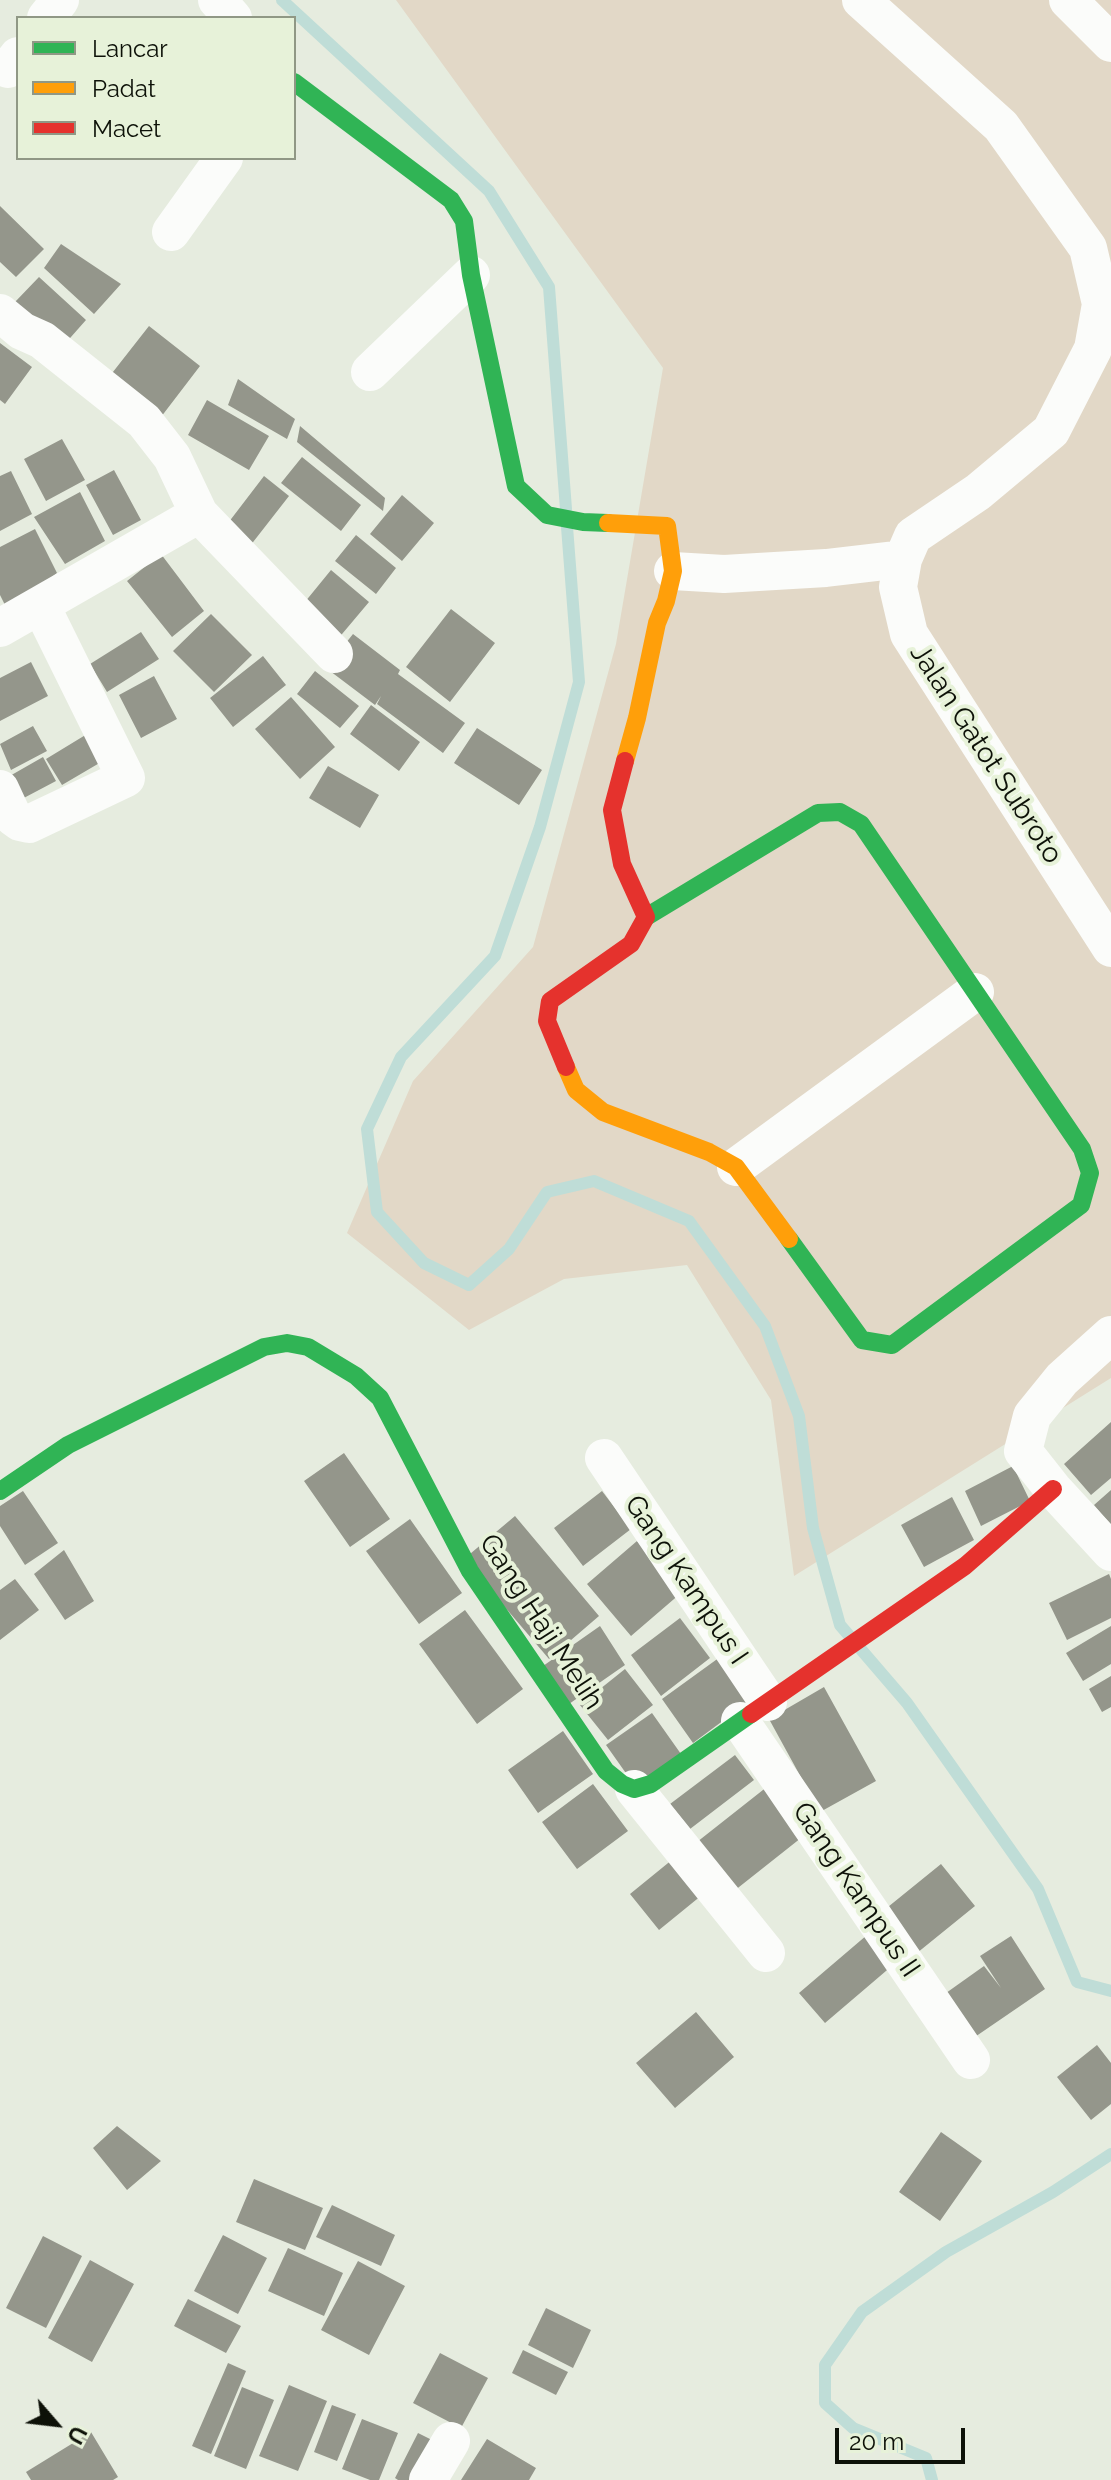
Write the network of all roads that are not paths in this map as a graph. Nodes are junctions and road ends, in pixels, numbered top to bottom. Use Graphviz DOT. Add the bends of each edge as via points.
graph roads {
  1 [pos="60,0"];
  2 [pos="217,0"];
  3 [pos="861,0"];
  4 [pos="1068,0"];
  5 [pos="48,16"];
  6 [pos="231,16"];
  7 [pos="1111,43"];
  8 [pos="296,84"];
  9 [pos="223,160"];
  10 [pos="171,232"];
  11 [pos="471,275"];
  12 [pos="1103,278"];
  13 [pos="0,313"];
  14 [pos="370,372"];
  15 [pos="199,514"];
  16 [pos="903,559"];
  17 [pos="673,571"];
  18 [pos="41,606"];
  19 [pos="0,628"];
  20 [pos="334,654"];
  21 [pos="0,789"];
  22 [pos="646,917"];
  23 [pos="1111,948"];
  24 [pos="975,992"];
  25 [pos="736,1167"];
  26 [pos="1111,1335"];
  27 [pos="604,1458"];
  28 [pos="1053,1489"];
  29 [pos="0,1491"];
  30 [pos="1111,1552"];
  31 [pos="754,1712"];
  32 [pos="634,1789"];
  33 [pos="766,1953"];
  34 [pos="971,2060"];
  35 [pos="451,2441"];
  36 [pos="428,2480"];
  1 -- 5 [label="street"];
  2 -- 6 [label="street"];
  3 -- 12 [label="street" via="1001,126 1088,248"];
  4 -- 7 [label="street"];
  8 -- 11 [label="street" via="451,200 464,221"];
  9 -- 10 [label="street"];
  11 -- 14 [label="street"];
  11 -- 17 [label="street" via="516,486 547,515 667,526"];
  12 -- 16 [label="street" via="1093,349 1051,431 978,492 913,536"];
  13 -- 15 [label="street" via="144,421 172,457"];
  15 -- 18 [label="street"];
  15 -- 20 [label="street"];
  16 -- 17 [label="street" via="724,574"];
  16 -- 23 [label="street, Jalan Gatot Subroto" via="898,587 909,634"];
  17 -- 22 [label="street" via="612,810 622,864"];
  18 -- 19 [label="street"];
  18 -- 21 [label="street" via="126,778 29,824 13,817"];
  22 -- 24 [label="street" via="818,813 840,812 861,824"];
  22 -- 25 [label="street" via="631,944 550,1001 547,1021 576,1090 603,1112"];
  24 -- 25 [label="street"];
  24 -- 25 [label="street" via="1082,1149 1090,1173 1081,1205 905,1336 892,1345 862,1340"];
  26 -- 28 [label="street" via="1062,1379 1032,1416 1023,1451"];
  27 -- 31 [label="street, Gang Kampus I"];
  28 -- 30 [label="street"];
  28 -- 31 [label="street" via="965,1566"];
  29 -- 32 [label="street, Gang Haji Melih" via="68,1445 264,1347 308,1347 356,1376 380,1398 470,1571 606,1771"];
  31 -- 32 [label="street" via="651,1784"];
  31 -- 34 [label="street, Gang Kampus II"];
  32 -- 33 [label="street"];
  35 -- 36 [label="street"];
}
